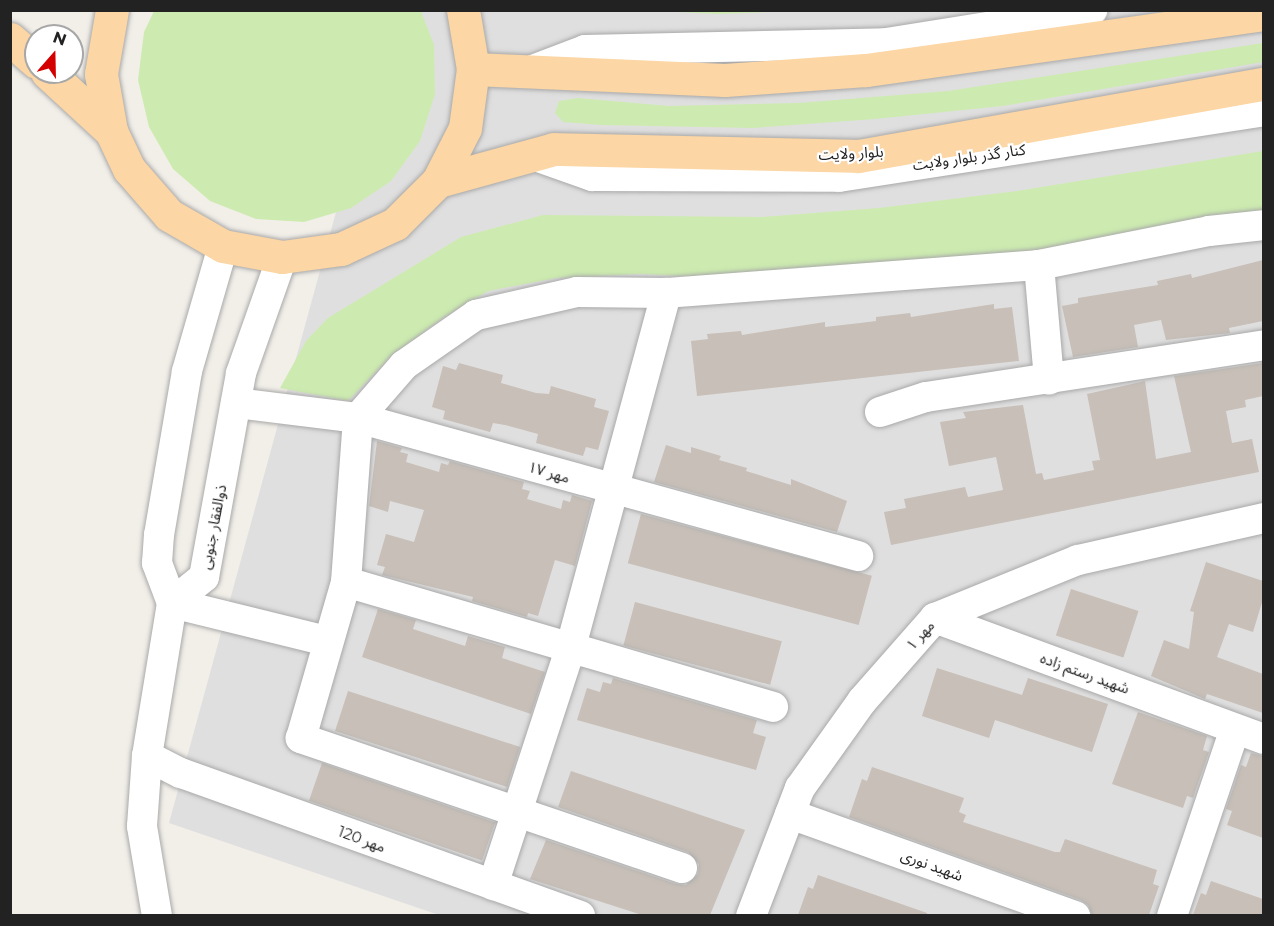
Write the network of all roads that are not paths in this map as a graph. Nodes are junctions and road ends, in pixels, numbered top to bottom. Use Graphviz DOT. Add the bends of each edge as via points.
graph roads {
  1 [pos="112,10"];
  2 [pos="463,10"];
  3 [pos="1092,10"];
  4 [pos="1263,14"];
  5 [pos="10,39"];
  6 [pos="24,51"];
  7 [pos="473,69"];
  8 [pos="530,71"];
  9 [pos="60,84"];
  10 [pos="1263,84"];
  11 [pos="1263,111"];
  12 [pos="111,131"];
  13 [pos="533,155"];
  14 [pos="438,182"];
  15 [pos="1263,225"];
  16 [pos="222,246"];
  17 [pos="282,257"];
  18 [pos="1039,265"];
  19 [pos="666,293"];
  20 [pos="1263,345"];
  21 [pos="1049,380"];
  22 [pos="236,404"];
  23 [pos="880,412"];
  24 [pos="358,418"];
  25 [pos="615,490"];
  26 [pos="1263,518"];
  27 [pos="858,556"];
  28 [pos="346,582"];
  29 [pos="172,603"];
  30 [pos="935,618"];
  31 [pos="327,641"];
  32 [pos="570,650"];
  33 [pos="773,706"];
  34 [pos="1235,729"];
  35 [pos="1263,739"];
  36 [pos="147,756"];
  37 [pos="516,813"];
  38 [pos="790,814"];
  39 [pos="682,868"];
  40 [pos="493,885"];
  41 [pos="157,915"];
  42 [pos="580,915"];
  43 [pos="750,915"];
  44 [pos="1075,915"];
  45 [pos="1172,915"];
  1 -- 12 [label="main road" via="101,74"];
  2 -- 7 [label="main road"];
  3 -- 8 [label="street" via="887,43 585,50"];
  4 -- 8 [label="main road" via="866,70 725,80"];
  5 -- 6 [label="main road"];
  7 -- 8 [label="main road"];
  7 -- 14 [label="main road" via="465,128"];
  9 -- 12 [label="main road"];
  10 -- 13 [label="main road, بلوار ولایت" via="858,156 554,149"];
  11 -- 13 [label="street, کنار گذر بلوار ولایت" via="839,177 592,176"];
  12 -- 16 [label="main road" via="129,169 169,215"];
  13 -- 14 [label="main road, بلوار ولایت"];
  14 -- 17 [label="main road" via="395,224 341,249"];
  15 -- 18 [label="street" via="1209,231"];
  16 -- 17 [label="main road"];
  16 -- 29 [label="street" via="187,371 159,535 158,563"];
  17 -- 22 [label="street, ذوالفقار جنوبی" via="241,374"];
  18 -- 19 [label="street"];
  18 -- 21 [label="street"];
  19 -- 24 [label="street" via="577,292 476,315 404,365"];
  19 -- 25 [label="street"];
  20 -- 21 [label="street"];
  21 -- 23 [label="street" via="926,397"];
  22 -- 24 [label="street, مهر ۱۷"];
  22 -- 29 [label="street, ذوالفقار جنوبی" via="204,577"];
  24 -- 25 [label="street, مهر ۱۷"];
  24 -- 28 [label="street"];
  25 -- 27 [label="street, مهر ۱۷"];
  25 -- 32 [label="street"];
  26 -- 30 [label="street, مهر ۱" via="1078,560"];
  28 -- 31 [label="street"];
  28 -- 32 [label="street"];
  29 -- 31 [label="street"];
  29 -- 36 [label="street"];
  30 -- 34 [label="street, شهید رستم زاده"];
  30 -- 38 [label="street, مهر ۱" via="862,701 800,788"];
  31 -- 37 [label="street" via="301,738"];
  32 -- 33 [label="street"];
  32 -- 37 [label="street"];
  34 -- 35 [label="street, شهید رستم زاده"];
  34 -- 45 [label="street"];
  36 -- 40 [label="street, مهر 120" via="181,773"];
  36 -- 41 [label="street" via="142,826"];
  37 -- 39 [label="street"];
  37 -- 40 [label="street"];
  38 -- 43 [label="street, مهر ۱"];
  38 -- 44 [label="street, شهید نوری"];
  40 -- 42 [label="street, مهر 120"];
}
